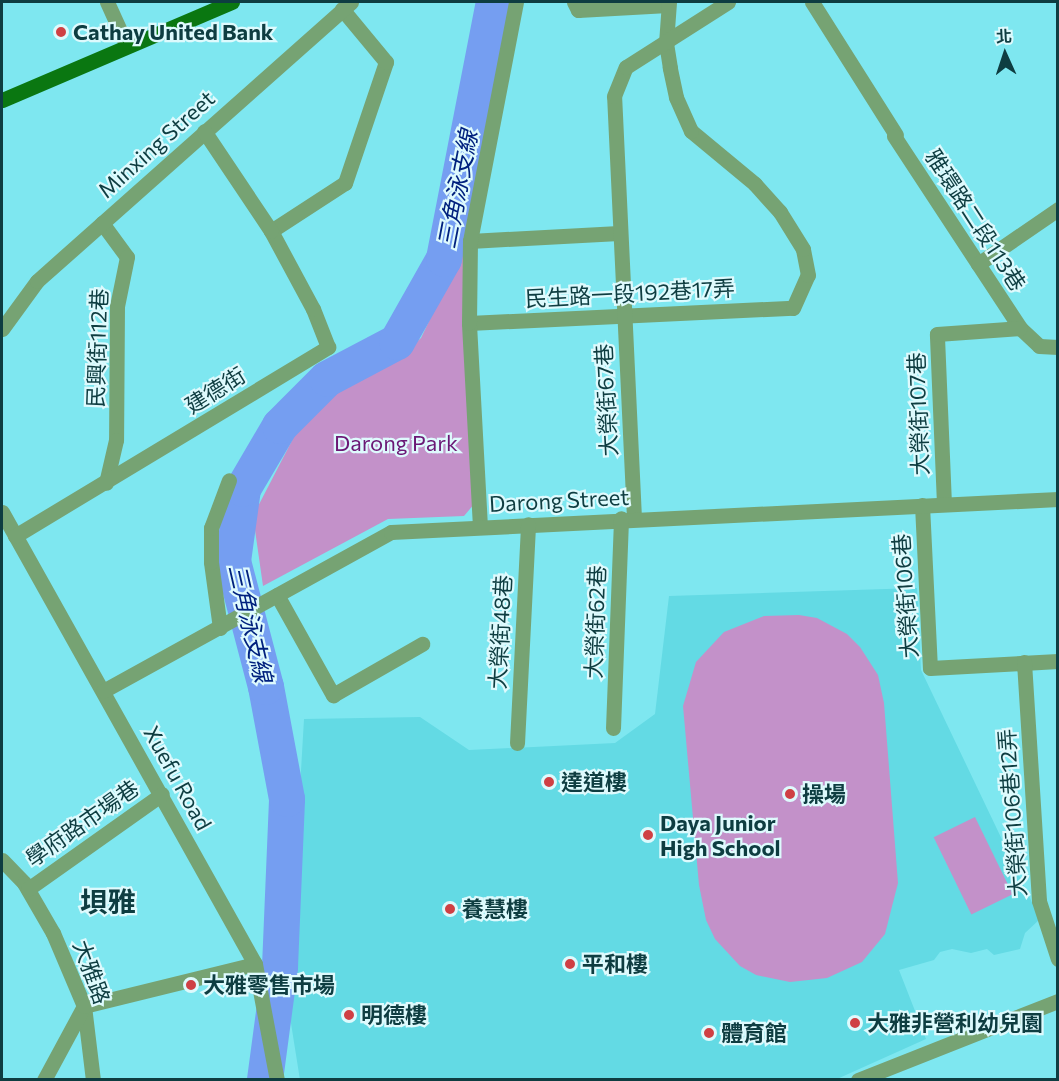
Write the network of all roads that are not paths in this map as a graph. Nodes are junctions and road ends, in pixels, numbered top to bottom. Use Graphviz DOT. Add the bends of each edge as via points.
graph roads {
  1 [pos="107,2"];
  2 [pos="232,2"];
  3 [pos="516,2"];
  4 [pos="574,2"];
  5 [pos="728,2"];
  6 [pos="812,2"];
  7 [pos="669,3"];
  8 [pos="346,5"];
  9 [pos="666,44"];
  10 [pos="127,46"];
  11 [pos="2,100"];
  12 [pos="204,131"];
  13 [pos="1058,209"];
  14 [pos="102,223"];
  15 [pos="272,231"];
  16 [pos="620,233"];
  17 [pos="470,241"];
  18 [pos="978,264"];
  19 [pos="624,316"];
  20 [pos="469,323"];
  21 [pos="1020,328"];
  22 [pos="2,329"];
  23 [pos="1058,347"];
  24 [pos="229,480"];
  25 [pos="106,483"];
  26 [pos="1058,499"];
  27 [pos="944,504"];
  28 [pos="922,505"];
  29 [pos="2,512"];
  30 [pos="628,518"];
  31 [pos="528,524"];
  32 [pos="480,527"];
  33 [pos="15,536"];
  34 [pos="273,597"];
  35 [pos="223,625"];
  36 [pos="422,644"];
  37 [pos="1058,661"];
  38 [pos="1024,662"];
  39 [pos="104,691"];
  40 [pos="613,728"];
  41 [pos="517,743"];
  42 [pos="162,794"];
  43 [pos="2,860"];
  44 [pos="28,889"];
  45 [pos="1058,959"];
  46 [pos="255,964"];
  47 [pos="1058,1001"];
  48 [pos="84,1006"];
  49 [pos="44,1080"];
  50 [pos="93,1080"];
  51 [pos="277,1080"];
  52 [pos="858,1080"];
  1 -- 10 [label="street"];
  2 -- 10 [label="main road"];
  3 -- 17 [label="street"];
  4 -- 7 [label="street" via="578,10"];
  5 -- 9 [label="street, 大榮街67巷"];
  6 -- 18 [label="street, 雅環路二段113巷"];
  7 -- 9 [label="street"];
  8 -- 12 [label="street, Minxing Street"];
  8 -- 15 [label="street" via="386,62 345,183"];
  9 -- 16 [label="street, 大榮街67巷" via="626,67 614,96"];
  9 -- 19 [label="street, 民生路一段192巷17弄" via="676,97 691,131 755,184 780,212 803,249 808,275 793,308"];
  10 -- 11 [label="main road"];
  12 -- 14 [label="street, Minxing Street"];
  12 -- 15 [label="street, 建德街"];
  13 -- 18 [label="street"];
  14 -- 22 [label="street, Minxing Street" via="37,281"];
  14 -- 25 [label="street, 民興街112巷" via="127,257 117,306 116,440"];
  15 -- 25 [label="street, 建德街" via="313,309 328,347"];
  16 -- 17 [label="street"];
  16 -- 19 [label="street, 大榮街67巷"];
  17 -- 20 [label="street"];
  18 -- 21 [label="street, 雅環路二段113巷"];
  19 -- 20 [label="street, 民生路一段192巷17弄"];
  19 -- 30 [label="street, 大榮街67巷"];
  20 -- 32 [label="street"];
  21 -- 23 [label="street, 雅環路二段113巷" via="1039,346"];
  21 -- 27 [label="street, 大榮街107巷" via="938,334"];
  24 -- 35 [label="street" via="211,528 211,561"];
  25 -- 33 [label="street, 建德街"];
  26 -- 27 [label="street, Darong Street"];
  27 -- 28 [label="street, Darong Street"];
  28 -- 30 [label="street, Darong Street"];
  28 -- 38 [label="street, 大榮街106巷" via="930,668"];
  29 -- 33 [label="street, Xuefu Road"];
  30 -- 31 [label="street, Darong Street"];
  30 -- 40 [label="street, 大榮街62巷"];
  31 -- 32 [label="street, Darong Street"];
  31 -- 41 [label="street, 大榮街48巷"];
  32 -- 34 [label="street, Darong Street" via="391,532"];
  33 -- 39 [label="street, Xuefu Road"];
  34 -- 35 [label="street, Darong Street"];
  34 -- 36 [label="street" via="333,695"];
  35 -- 39 [label="street, Darong Street"];
  37 -- 38 [label="street, 大榮街106巷"];
  38 -- 45 [label="street, 大榮街106巷12弄" via="1039,900"];
  39 -- 42 [label="street, Xuefu Road"];
  42 -- 44 [label="street, 學府路市場巷"];
  42 -- 46 [label="street, Xuefu Road"];
  43 -- 44 [label="street, 大雅路"];
  44 -- 48 [label="street, 大雅路" via="53,933"];
  46 -- 48 [label="street"];
  46 -- 51 [label="street, Xuefu Road"];
  47 -- 52 [label="street"];
  48 -- 49 [label="street"];
  48 -- 50 [label="street, 大雅路"];
}
